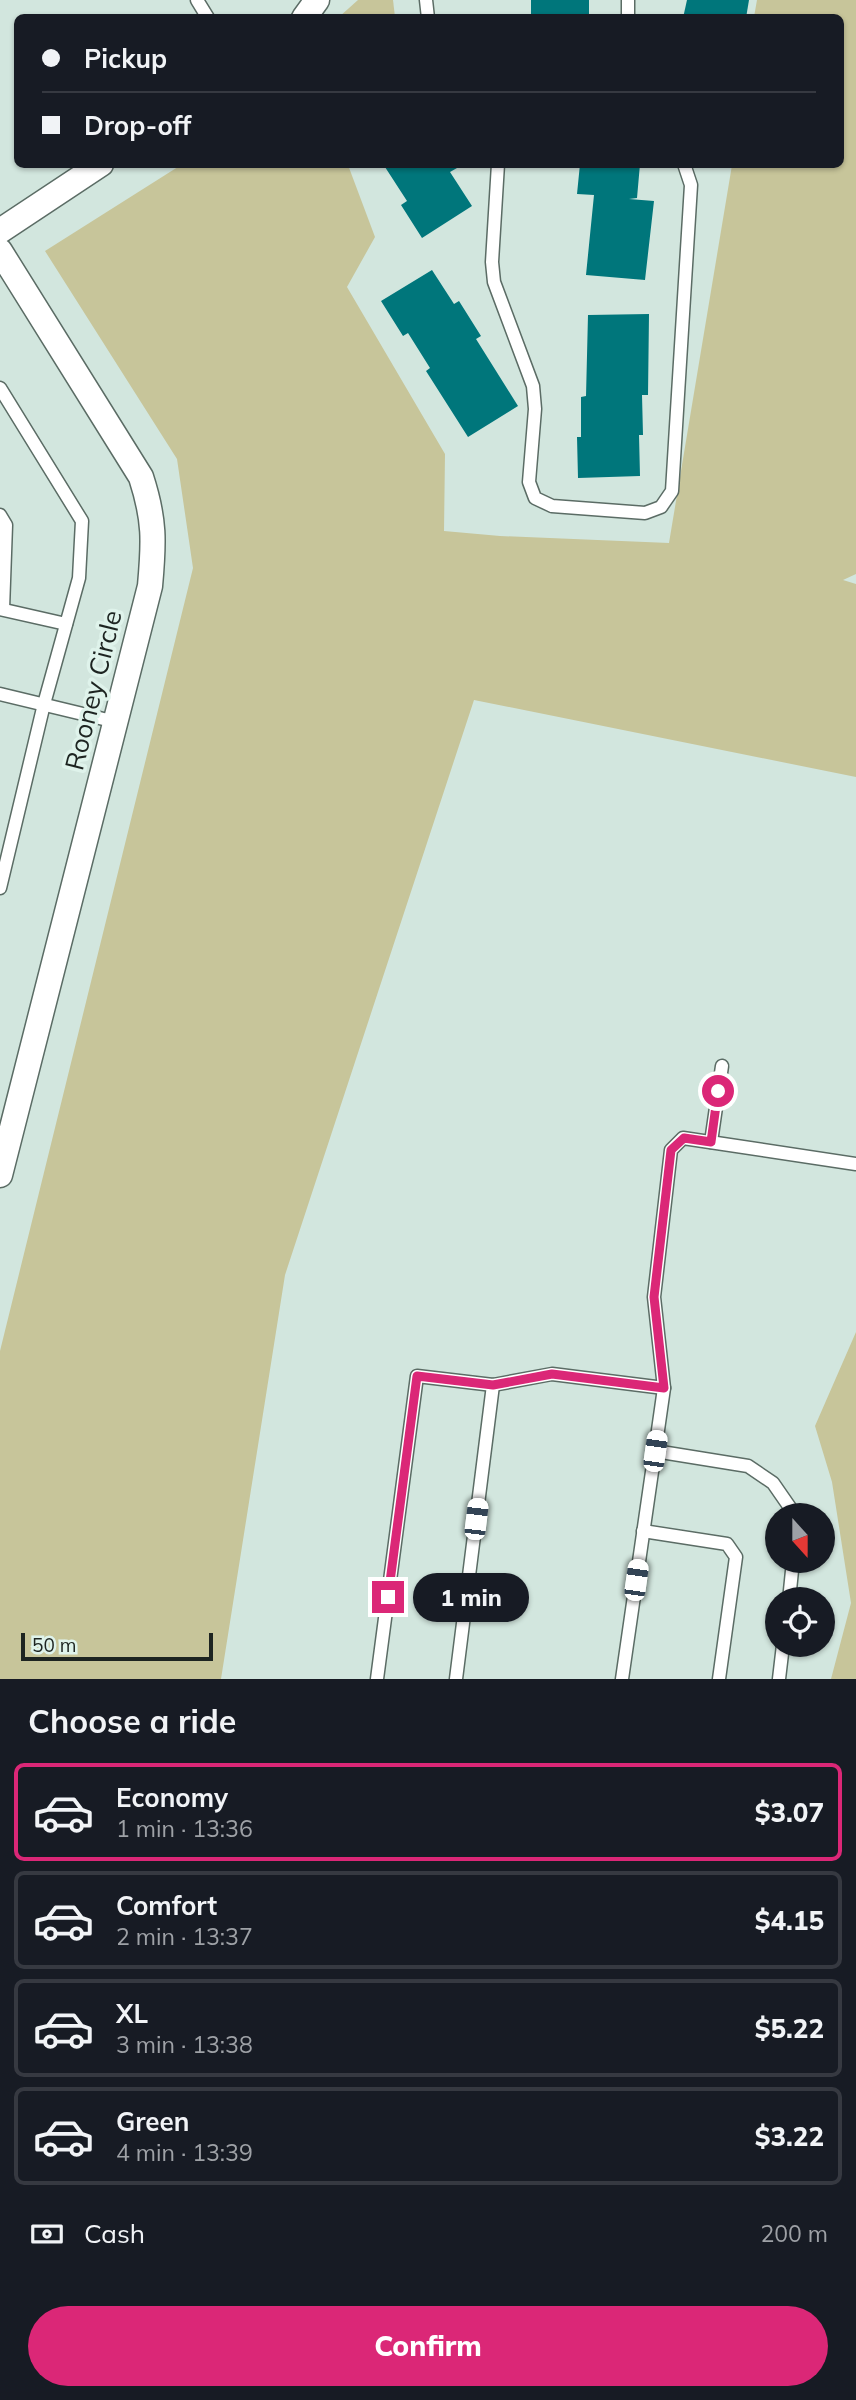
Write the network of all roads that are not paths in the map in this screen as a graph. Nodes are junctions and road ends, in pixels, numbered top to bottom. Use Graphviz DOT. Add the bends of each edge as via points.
graph roads {
  1 [pos="95,168"];
  2 [pos="498,168"];
  3 [pos="685,168"];
  4 [pos="0,231"];
  5 [pos="0,251"];
  6 [pos="0,388"];
  7 [pos="0,515"];
  8 [pos="2,609"];
  9 [pos="66,624"];
  10 [pos="0,694"];
  11 [pos="44,704"];
  12 [pos="116,722"];
  13 [pos="0,888"];
  14 [pos="722,1066"];
  15 [pos="711,1142"];
  16 [pos="856,1164"];
  17 [pos="0,1175"];
  18 [pos="493,1385"];
  19 [pos="664,1388"];
  20 [pos="655,1451"];
  21 [pos="787,1503"];
  22 [pos="643,1531"];
  23 [pos="782,1657"];
  24 [pos="377,1679"];
  25 [pos="456,1679"];
  26 [pos="622,1679"];
  27 [pos="719,1679"];
  28 [pos="779,1679"];
  1 -- 4 [label="street"];
  2 -- 3 [label="lane" via="494,282 533,386 529,482 535,498 552,506 645,513 662,507 672,491 691,185"];
  5 -- 12 [label="street, Rooney Circle" via="141,477 151,509 150,586"];
  6 -- 9 [label="lane" via="82,521 79,578"];
  7 -- 8 [label="lane" via="6,525"];
  8 -- 9 [label="lane"];
  9 -- 11 [label="lane"];
  10 -- 11 [label="lane"];
  11 -- 12 [label="lane"];
  11 -- 13 [label="lane"];
  12 -- 17 [label="street, Rooney Circle"];
  14 -- 15 [label="lane"];
  15 -- 16 [label="lane"];
  15 -- 19 [label="lane" via="684,1138 671,1150 654,1297"];
  18 -- 19 [label="lane" via="552,1374"];
  18 -- 24 [label="lane" via="417,1376"];
  18 -- 25 [label="lane"];
  19 -- 20 [label="lane"];
  20 -- 21 [label="lane" via="748,1466 773,1483"];
  20 -- 22 [label="lane"];
  22 -- 26 [label="lane"];
  22 -- 27 [label="lane" via="727,1544 736,1557"];
  23 -- 28 [label="lane"];
}
